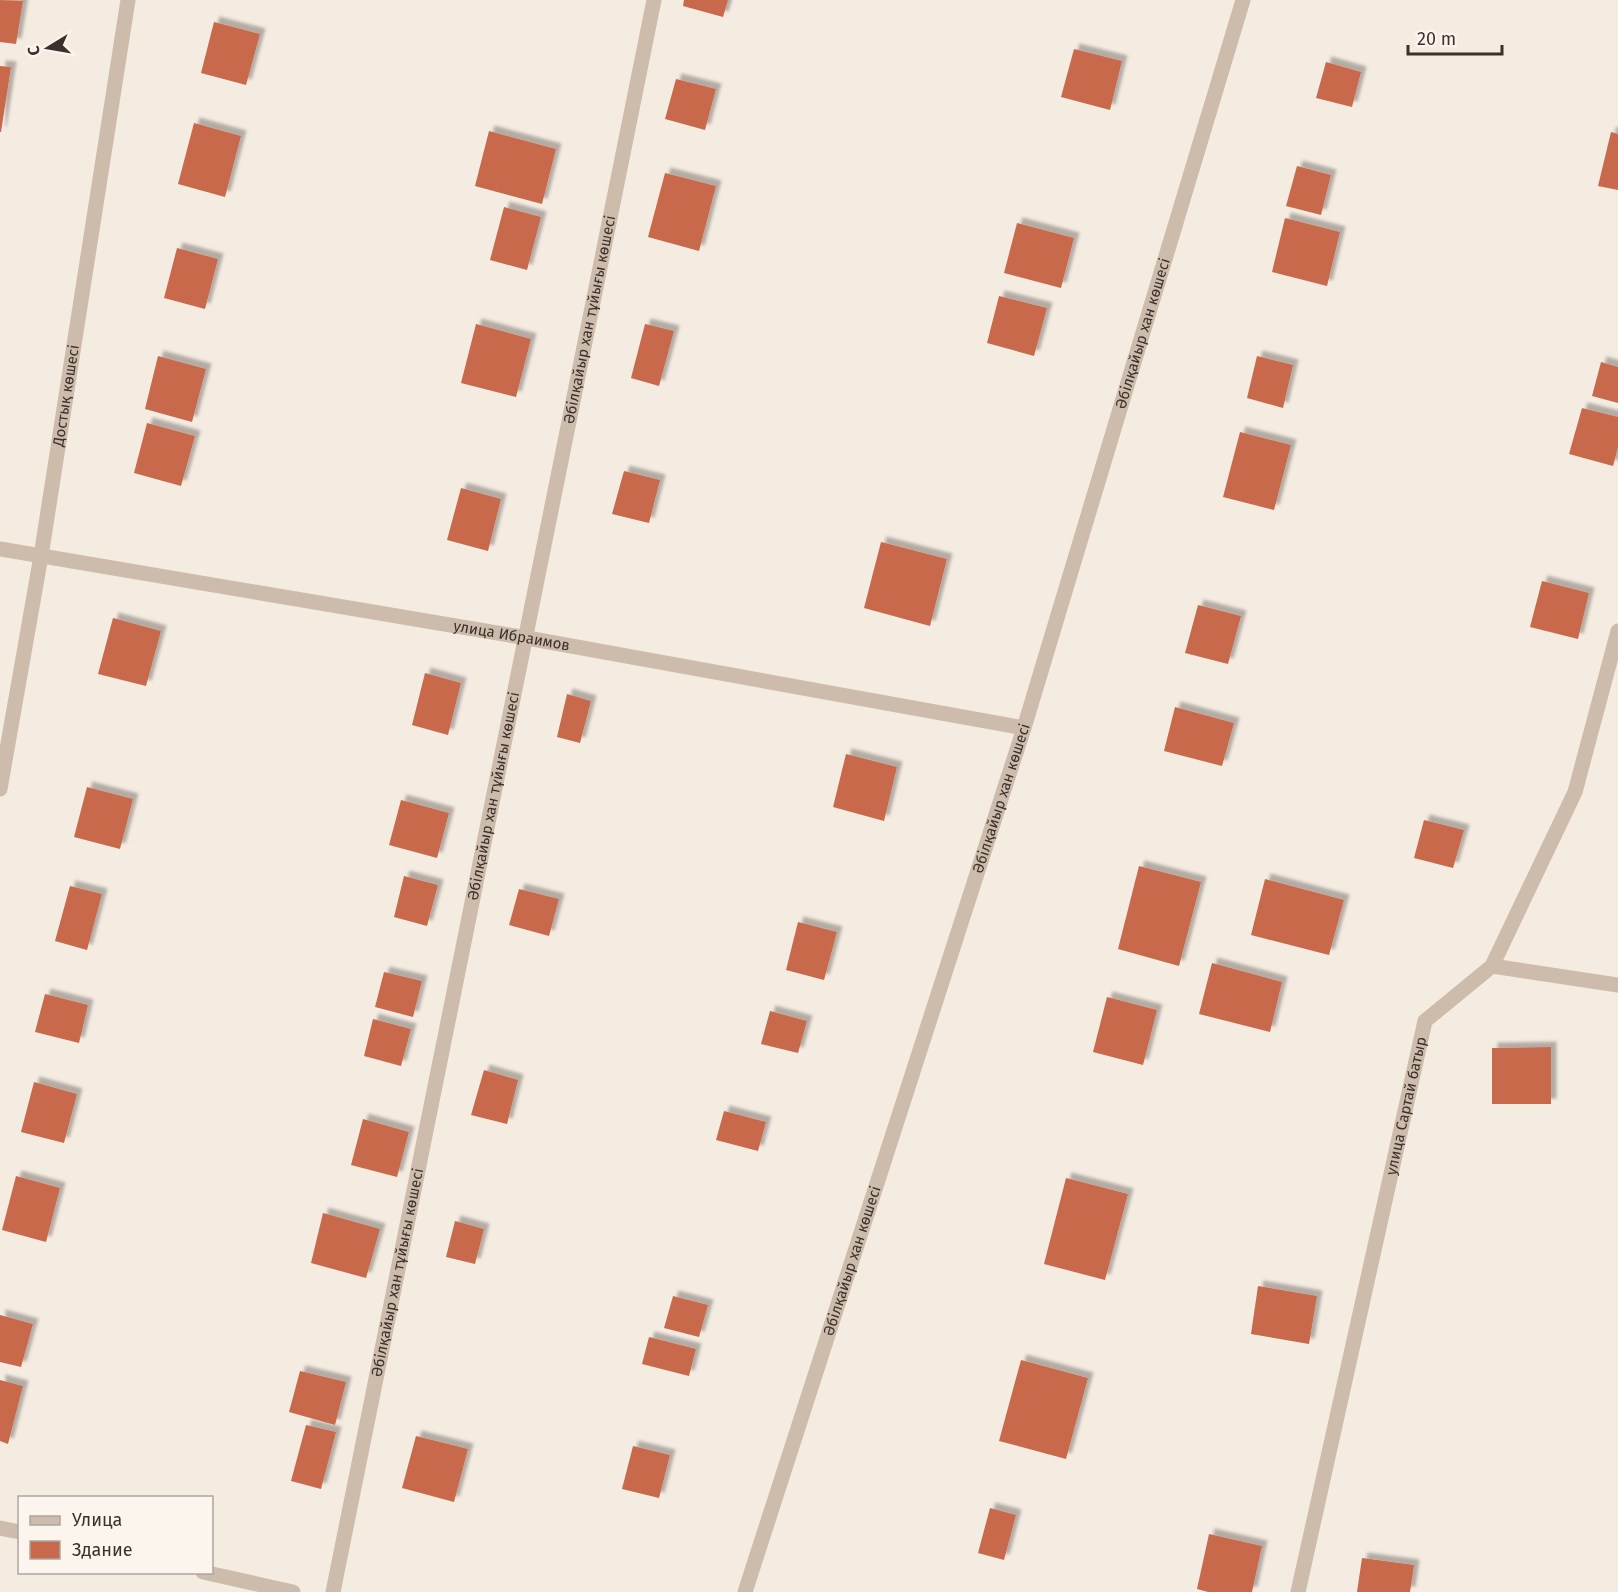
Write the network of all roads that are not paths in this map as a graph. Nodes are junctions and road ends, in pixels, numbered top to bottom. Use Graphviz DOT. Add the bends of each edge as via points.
graph roads {
  1 [pos="128,0"];
  2 [pos="654,0"];
  3 [pos="1244,0"];
  4 [pos="0,549"];
  5 [pos="41,556"];
  6 [pos="1618,630"];
  7 [pos="527,638"];
  8 [pos="1024,728"];
  9 [pos="0,789"];
  10 [pos="1492,966"];
  11 [pos="1618,986"];
  12 [pos="0,1528"];
  13 [pos="18,1532"];
  14 [pos="212,1574"];
  15 [pos="293,1592"];
  16 [pos="333,1592"];
  17 [pos="745,1592"];
  18 [pos="1298,1592"];
  1 -- 5 [label="street, Достық көшесі"];
  2 -- 7 [label="street, Әбілқайыр хан тұйығы көшесі"];
  3 -- 8 [label="street, Әбілқайыр хан көшесі"];
  4 -- 5 [label="street, улица Ибраимов"];
  5 -- 7 [label="street, улица Ибраимов"];
  5 -- 9 [label="street, Достық көшесі"];
  6 -- 10 [label="street, улица Сартай батыр" via="1575,792"];
  7 -- 8 [label="street, улица Ибраимов"];
  7 -- 16 [label="street, Әбілқайыр хан тұйығы көшесі"];
  8 -- 17 [label="street, Әбілқайыр хан көшесі"];
  10 -- 11 [label="street"];
  10 -- 18 [label="street, улица Сартай батыр" via="1425,1021"];
  12 -- 13 [label="street"];
  14 -- 15 [label="street"];
}
